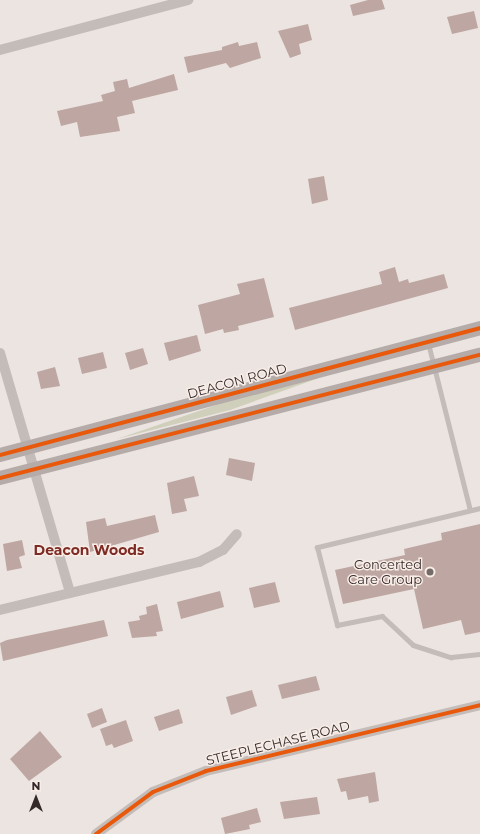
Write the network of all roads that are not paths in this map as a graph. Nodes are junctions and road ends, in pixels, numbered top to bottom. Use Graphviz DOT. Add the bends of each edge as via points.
graph roads {
  1 [pos="188,0"];
  2 [pos="0,50"];
  3 [pos="480,328"];
  4 [pos="427,341"];
  5 [pos="0,353"];
  6 [pos="480,355"];
  7 [pos="434,366"];
  8 [pos="29,448"];
  9 [pos="0,455"];
  10 [pos="34,470"];
  11 [pos="0,478"];
  12 [pos="480,508"];
  13 [pos="470,510"];
  14 [pos="237,534"];
  15 [pos="70,593"];
  16 [pos="0,610"];
  17 [pos="480,654"];
  18 [pos="480,705"];
  19 [pos="96,834"];
  1 -- 2 [label="street"];
  3 -- 4 [label="main road, DEACON ROAD"];
  4 -- 7 [label="lane"];
  4 -- 8 [label="main road, DEACON ROAD"];
  5 -- 8 [label="street"];
  6 -- 7 [label="main road"];
  7 -- 10 [label="main road"];
  7 -- 13 [label="lane"];
  8 -- 9 [label="main road, DEACON ROAD"];
  8 -- 10 [label="street"];
  10 -- 11 [label="main road"];
  10 -- 15 [label="street"];
  12 -- 13 [label="lane"];
  13 -- 17 [label="lane" via="317,546 337,625 382,616 413,645 451,657"];
  14 -- 15 [label="street" via="223,550 199,562"];
  15 -- 16 [label="street"];
  18 -- 19 [label="street, STEEPLECHASE ROAD" via="204,772 153,792"];
}
